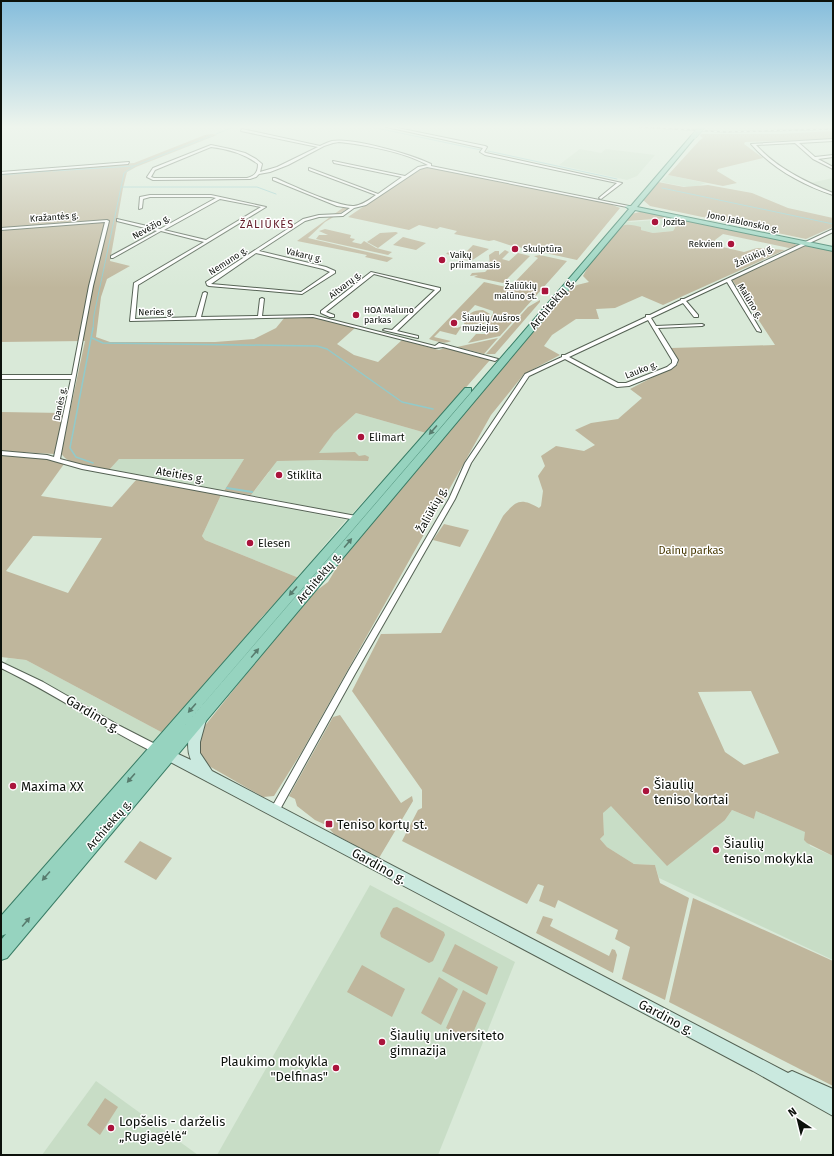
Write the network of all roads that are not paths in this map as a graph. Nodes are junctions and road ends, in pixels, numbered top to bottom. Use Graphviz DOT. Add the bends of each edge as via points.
graph roads {
  1 [pos="276,180"];
  2 [pos="339,180"];
  3 [pos="401,180"];
  4 [pos="501,180"];
  5 [pos="605,180"];
  6 [pos="654,180"];
  7 [pos="804,180"];
  8 [pos="559,192"];
  9 [pos="833,194"];
  10 [pos="378,195"];
  11 [pos="219,198"];
  12 [pos="601,198"];
  13 [pos="632,206"];
  14 [pos="140,208"];
  15 [pos="353,208"];
  16 [pos="118,220"];
  17 [pos="1,228"];
  18 [pos="161,230"];
  19 [pos="833,230"];
  20 [pos="206,241"];
  21 [pos="807,242"];
  22 [pos="833,246"];
  23 [pos="833,250"];
  24 [pos="257,252"];
  25 [pos="112,257"];
  26 [pos="728,279"];
  27 [pos="205,293"];
  28 [pos="302,293"];
  29 [pos="262,299"];
  30 [pos="683,300"];
  31 [pos="648,316"];
  32 [pos="696,316"];
  33 [pos="260,317"];
  34 [pos="198,319"];
  35 [pos="702,325"];
  36 [pos="527,327"];
  37 [pos="656,327"];
  38 [pos="394,331"];
  39 [pos="759,331"];
  40 [pos="443,345"];
  41 [pos="564,356"];
  42 [pos="495,359"];
  43 [pos="1,377"];
  44 [pos="74,377"];
  45 [pos="466,399"];
  46 [pos="1,453"];
  47 [pos="57,459"];
  48 [pos="356,518"];
  49 [pos="367,521"];
  50 [pos="1,665"];
  51 [pos="201,718"];
  52 [pos="163,752"];
  53 [pos="210,777"];
  54 [pos="275,810"];
  55 [pos="1,928"];
  56 [pos="1,952"];
  57 [pos="759,1065"];
  58 [pos="833,1097"];
  59 [pos="833,1108"];
  1 -- 15 [label="street" via="338,205"];
  2 -- 10 [label="street"];
  3 -- 10 [label="street"];
  4 -- 8 [label="street"];
  5 -- 12 [label="street" via="620,183"];
  6 -- 13 [label="main road, Architektų g."];
  7 -- 9 [label="street"];
  8 -- 12 [label="street" via="569,191"];
  8 -- 13 [label="street"];
  10 -- 15 [label="street"];
  11 -- 14 [label="street" via="201,195 144,196 141,198"];
  11 -- 18 [label="street, Nevėžio g."];
  11 -- 20 [label="street, Neries g." via="264,207"];
  12 -- 13 [label="street"];
  13 -- 21 [label="main road, Jono Jablonskio g."];
  13 -- 36 [label="main road, Architektų g."];
  15 -- 24 [label="street, Nemuno g." via="342,215 308,218"];
  16 -- 18 [label="street"];
  17 -- 44 [label="street, Kražantės g." via="107,221 91,286"];
  18 -- 20 [label="street"];
  18 -- 25 [label="street, Nevėžio g."];
  19 -- 21 [label="street, Žaliūkių g."];
  20 -- 34 [label="street, Neries g." via="136,284 132,320"];
  21 -- 22 [label="main road, Jono Jablonskio g."];
  21 -- 23 [label="main road, Jono Jablonskio g."];
  21 -- 26 [label="street, Žaliūkių g."];
  24 -- 28 [label="street, Vakarų g." via="333,271"];
  24 -- 28 [label="street, Nemuno g." via="208,283 209,285"];
  26 -- 30 [label="street, Žaliūkių g."];
  26 -- 39 [label="street, Malūno g."];
  27 -- 34 [label="street"];
  29 -- 33 [label="street"];
  30 -- 31 [label="street, Žaliūkių g."];
  30 -- 32 [label="street"];
  31 -- 37 [label="street, Lauko g."];
  31 -- 41 [label="street, Žaliūkių g."];
  33 -- 34 [label="street, Neries g."];
  33 -- 40 [label="street, Neries g." via="313,316 435,347"];
  35 -- 37 [label="street"];
  36 -- 42 [label="main road, Architektų g."];
  36 -- 45 [label="main road, Architektų g."];
  37 -- 41 [label="street, Lauko g." via="675,360 674,364 627,385 614,384"];
  38 -- 38 [label="street, Aitvarų g." via="438,289 373,273 323,312"];
  38 -- 40 [label="street, Aitvarų g."];
  40 -- 42 [label="street, Aitvarų g."];
  41 -- 54 [label="street, Žaliūkių g." via="527,375 495,420 468,463 452,499"];
  42 -- 45 [label="main road, Architektų g."];
  43 -- 44 [label="street, Danės g."];
  44 -- 47 [label="street, Danės g."];
  45 -- 48 [label="main road, Architektų g., one-way"];
  45 -- 49 [label="main road, Architektų g."];
  46 -- 47 [label="street, Ateities g."];
  47 -- 48 [label="street, Ateities g." via="82,467"];
  48 -- 49 [label="main road"];
  48 -- 52 [label="main road, Architektų g., one-way"];
  51 -- 49 [label="main road, Architektų g., one-way"];
  50 -- 52 [label="street, Gardino g." via="50,689 135,739"];
  51 -- 52 [label="main road, Architektų g."];
  51 -- 53 [label="main road" via="193,742 193,754 199,766"];
  52 -- 53 [label="main road, Gardino g."];
  52 -- 55 [label="main road, Architektų g., one-way"];
  56 -- 52 [label="main road, Architektų g., one-way"];
  53 -- 54 [label="main road, Gardino g."];
  54 -- 57 [label="main road, Gardino g."];
  57 -- 58 [label="main road, Gardino g."];
  57 -- 59 [label="main road, Gardino g."];
}
